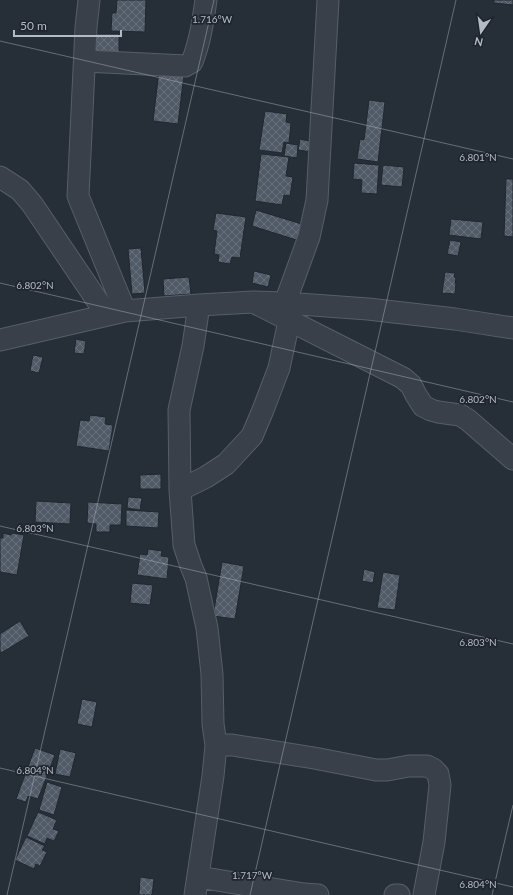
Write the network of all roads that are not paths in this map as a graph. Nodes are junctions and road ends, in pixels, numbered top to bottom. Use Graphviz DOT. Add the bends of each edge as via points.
graph roads {
  1 [pos="89,0"];
  2 [pos="206,0"];
  3 [pos="328,0"];
  4 [pos="85,61"];
  5 [pos="0,177"];
  6 [pos="199,305"];
  7 [pos="287,312"];
  8 [pos="116,313"];
  9 [pos="513,328"];
  10 [pos="0,340"];
  11 [pos="513,459"];
  12 [pos="180,490"];
  13 [pos="216,745"];
  14 [pos="196,886"];
  15 [pos="318,895"];
  16 [pos="395,895"];
  17 [pos="399,895"];
  18 [pos="424,895"];
  1 -- 4 [label="street"];
  2 -- 4 [label="street" via="203,28 196,54 192,62 185,66"];
  3 -- 7 [label="street" via="317,200"];
  4 -- 8 [label="street" via="78,196"];
  5 -- 8 [label="street" via="20,190 32,204"];
  6 -- 7 [label="street" via="253,302"];
  6 -- 8 [label="street"];
  6 -- 12 [label="street" via="179,410"];
  7 -- 9 [label="street" via="384,311"];
  7 -- 11 [label="street" via="403,378 411,385 423,406 438,412 460,415 468,420"];
  7 -- 12 [label="street" via="279,368 252,436 226,464"];
  8 -- 10 [label="street"];
  12 -- 13 [label="street" via="184,545 196,578 207,628"];
  13 -- 14 [label="street"];
  13 -- 18 [label="street" via="232,745 376,770 409,766 427,766 433,769 438,774 440,784 434,842"];
  14 -- 15 [label="street"];
  16 -- 17 [label="street"];
}
